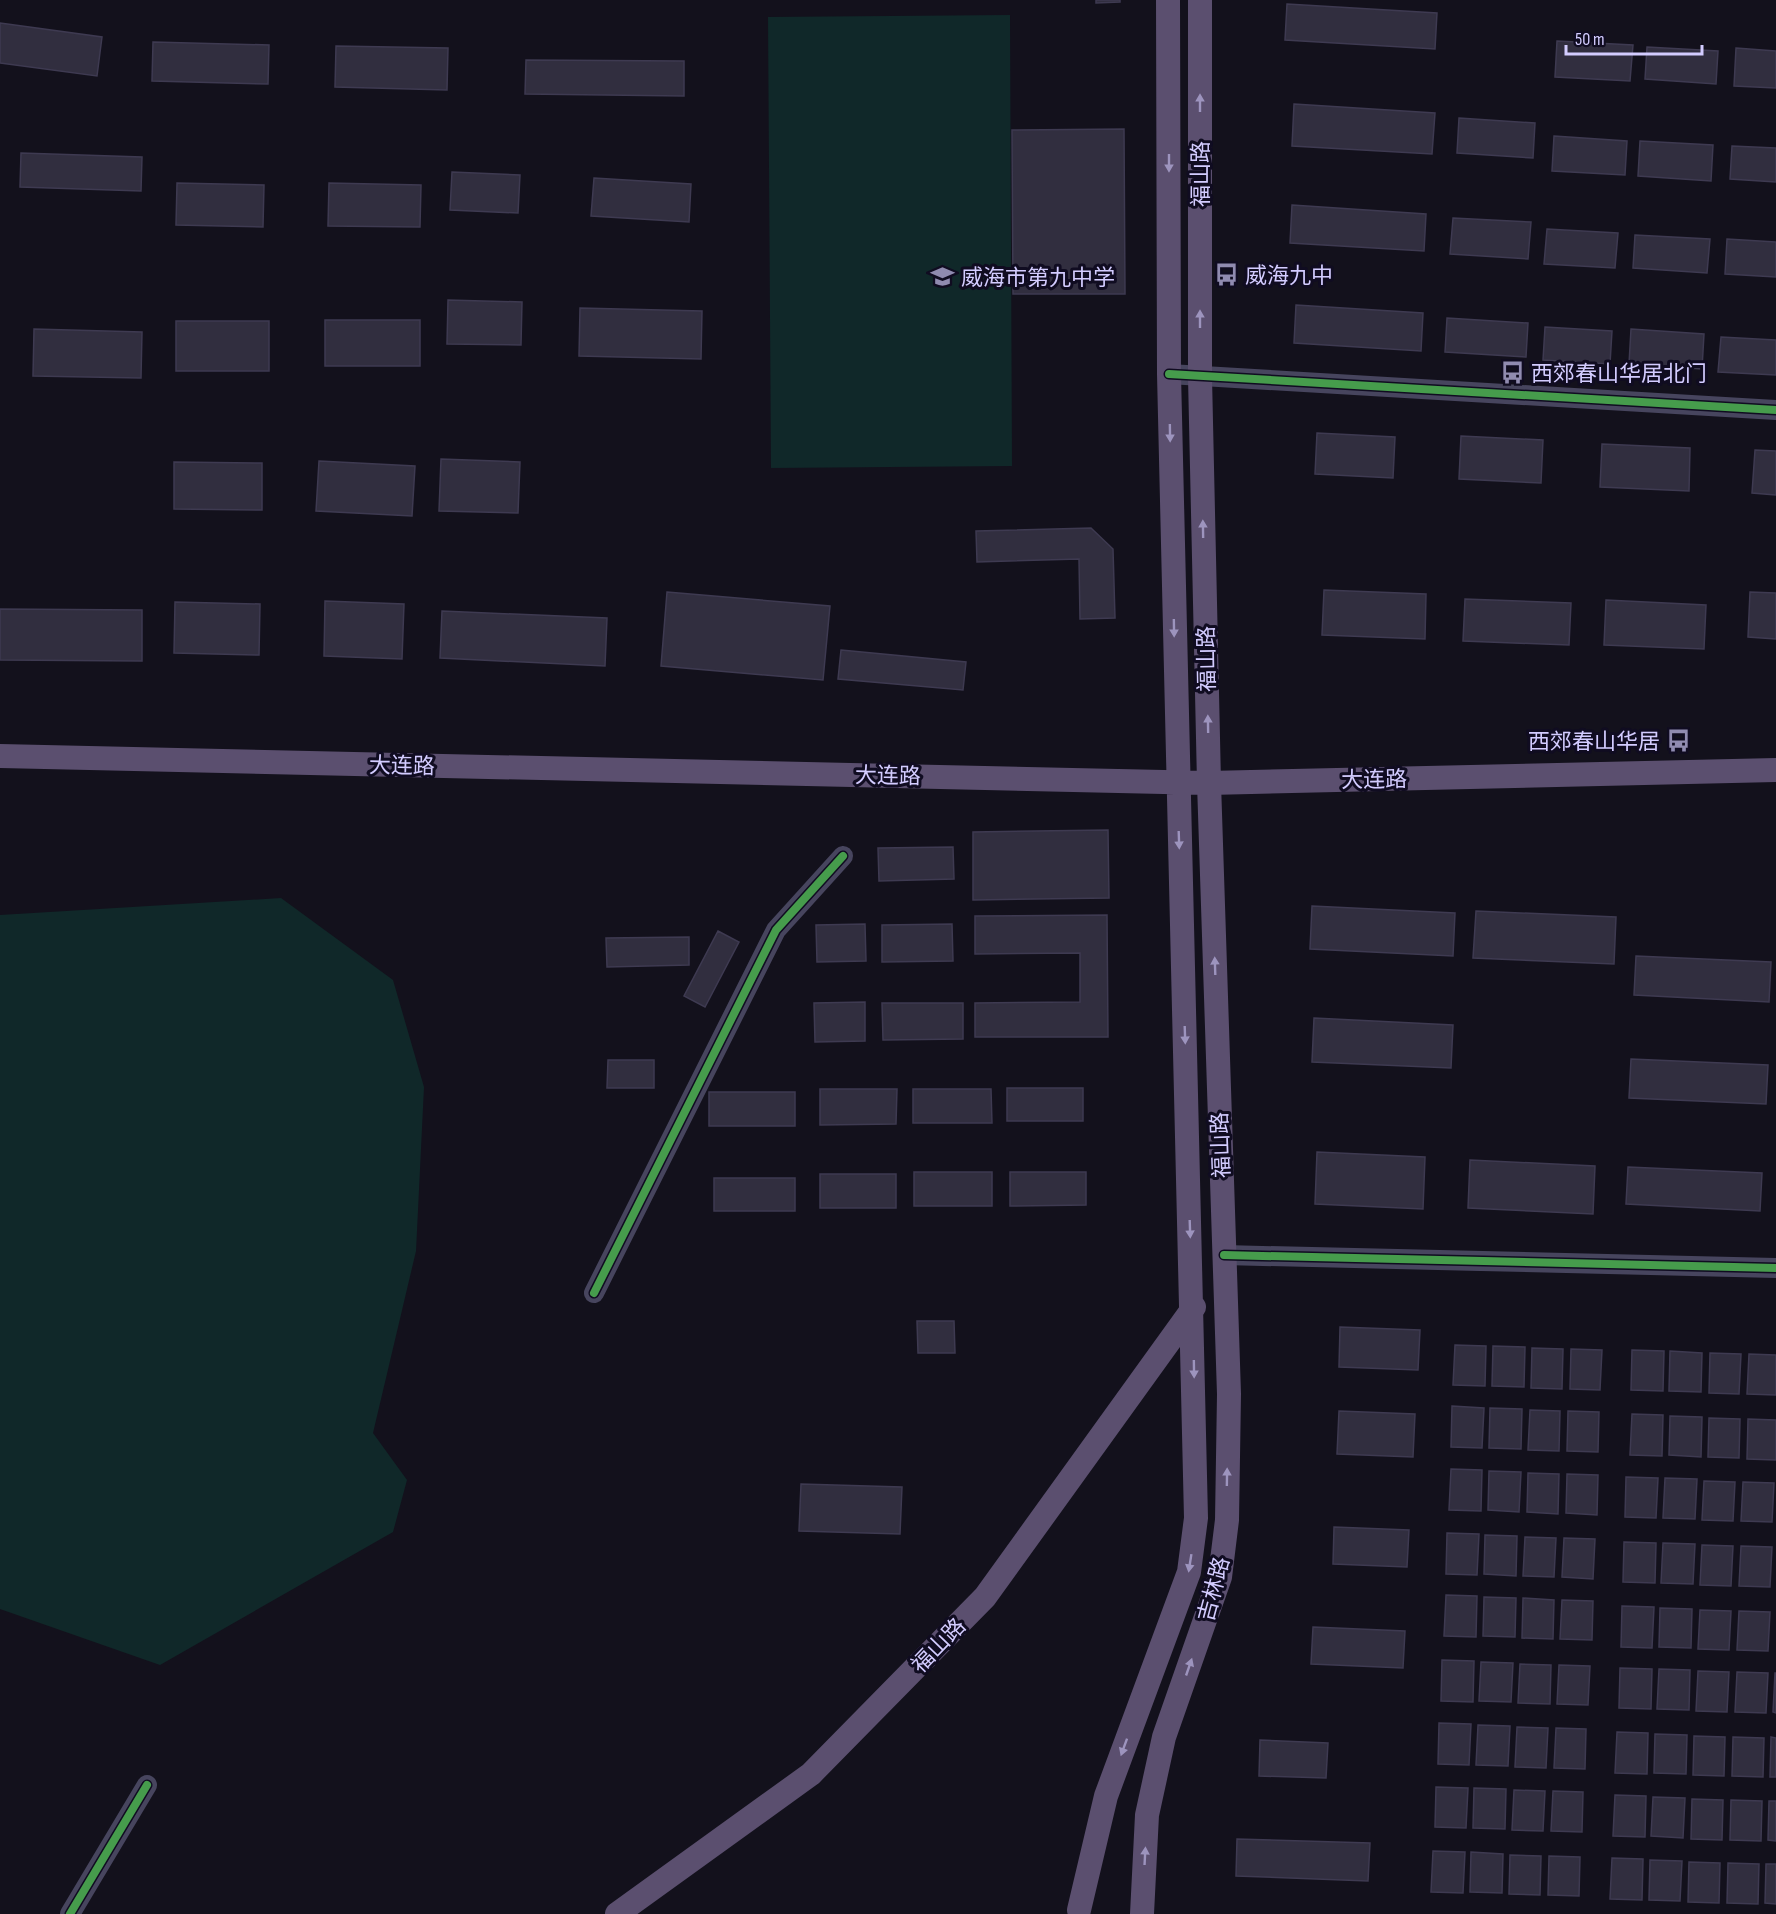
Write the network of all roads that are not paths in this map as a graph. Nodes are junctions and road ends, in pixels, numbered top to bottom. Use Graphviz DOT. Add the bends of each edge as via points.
graph roads {
  1 [pos="1168,0"];
  2 [pos="1200,0"];
  3 [pos="1169,374"];
  4 [pos="1200,377"];
  5 [pos="1776,410"];
  6 [pos="0,756"];
  7 [pos="1776,770"];
  8 [pos="1178,781"];
  9 [pos="1209,783"];
  10 [pos="843,856"];
  11 [pos="1224,1255"];
  12 [pos="1776,1268"];
  13 [pos="594,1293"];
  14 [pos="1192,1310"];
  15 [pos="147,1785"];
  16 [pos="1079,1910"];
  17 [pos="70,1914"];
  18 [pos="617,1914"];
  19 [pos="1142,1914"];
  1 -- 3 [label="main road, 福山路, one-way"];
  4 -- 2 [label="main road, 福山路, one-way"];
  3 -- 4 [label="street"];
  3 -- 8 [label="main road, 福山路, one-way"];
  4 -- 5 [label="street"];
  9 -- 4 [label="main road, 福山路, one-way"];
  6 -- 8 [label="main road, 大连路"];
  7 -- 9 [label="main road, 大连路"];
  8 -- 9 [label="main road, 大连路"];
  8 -- 14 [label="main road, 福山路, one-way"];
  11 -- 9 [label="main road, 福山路, one-way"];
  10 -- 13 [label="street" via="776,930"];
  11 -- 12 [label="street"];
  11 -- 14 [label="main road, 福山路"];
  19 -- 11 [label="main road, 吉林路, one-way" via="1148,1815 1164,1737 1220,1577 1227,1520 1229,1394"];
  14 -- 16 [label="main road, 吉林路, one-way" via="1196,1518 1189,1572 1106,1796"];
  14 -- 18 [label="main road, 福山路" via="985,1597 811,1774"];
  15 -- 17 [label="street"];
}
